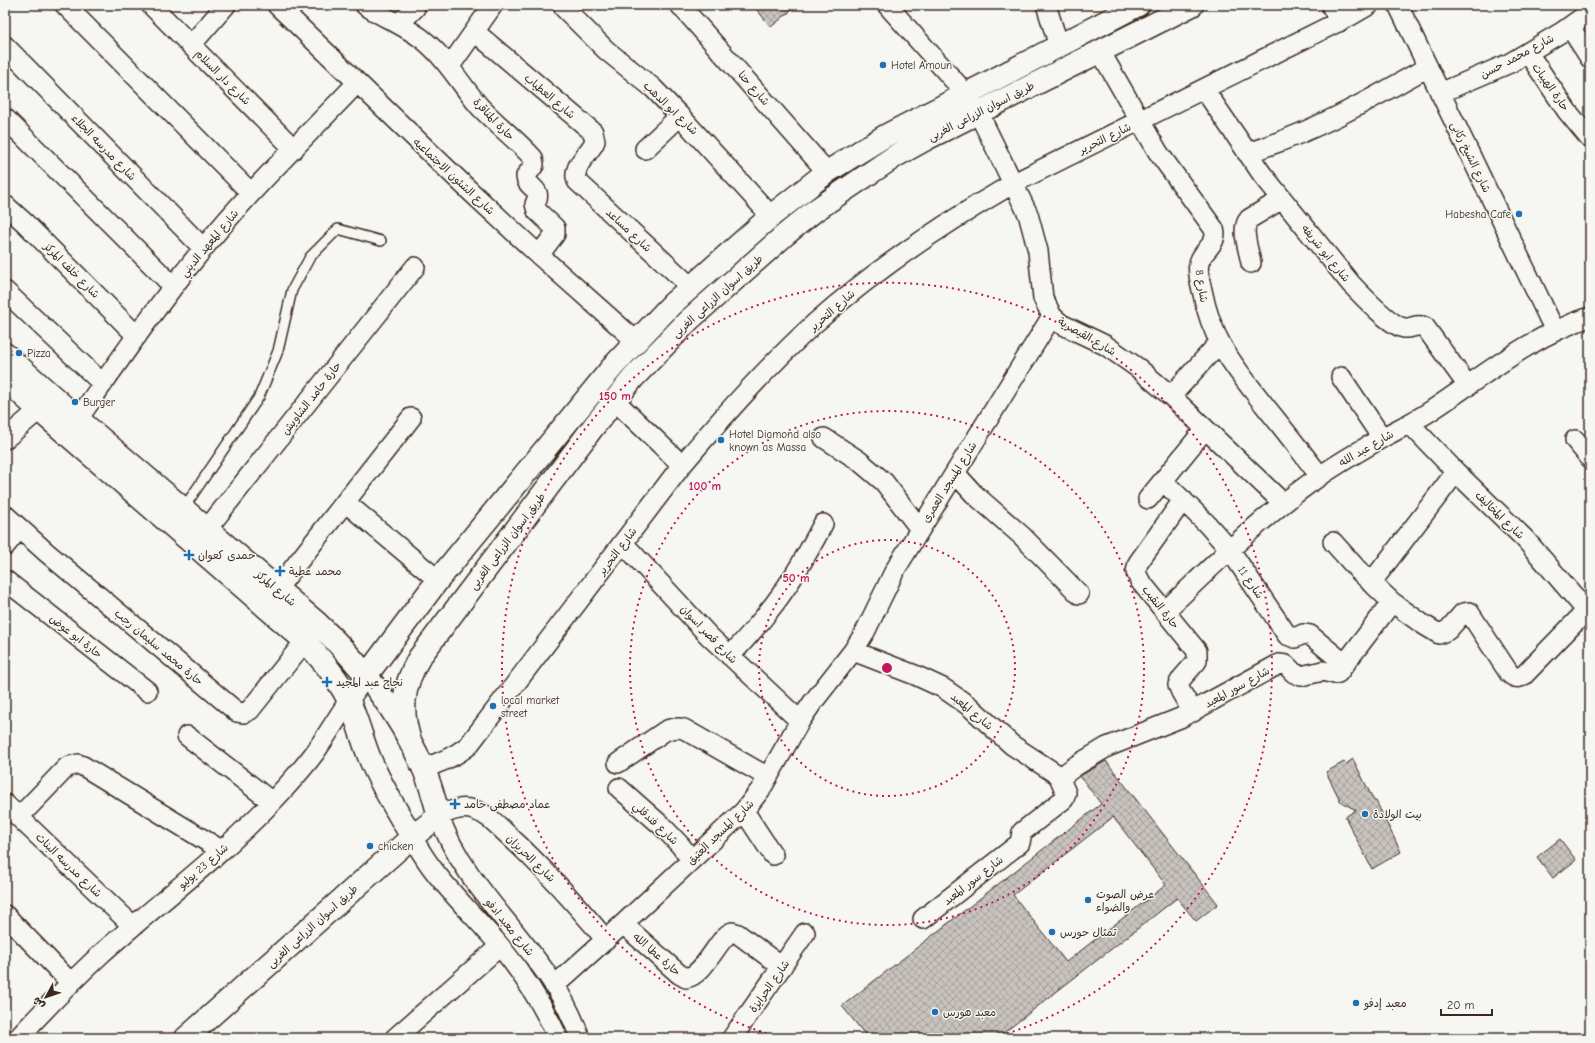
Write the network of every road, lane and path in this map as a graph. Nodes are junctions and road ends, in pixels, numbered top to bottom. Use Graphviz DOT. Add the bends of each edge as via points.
graph roads {
  1 [pos="65,5"];
  2 [pos="151,5"];
  3 [pos="226,5"];
  4 [pos="277,5"];
  5 [pos="366,5"];
  6 [pos="493,5"];
  7 [pos="680,5"];
  8 [pos="887,5"];
  9 [pos="1046,5"];
  10 [pos="1138,5"];
  11 [pos="1192,5"];
  12 [pos="1331,5"];
  13 [pos="1369,5"];
  14 [pos="1398,5"];
  15 [pos="415,8"];
  16 [pos="564,8"];
  17 [pos="1590,12"];
  18 [pos="1339,22"];
  19 [pos="399,24"];
  20 [pos="1570,27"];
  21 [pos="475,32"];
  22 [pos="191,45"];
  23 [pos="5,46"];
  24 [pos="1059,46"];
  25 [pos="1100,51"];
  26 [pos="1528,53"];
  27 [pos="1590,58"];
  28 [pos="450,66"];
  29 [pos="1428,67"];
  30 [pos="357,83"];
  31 [pos="1204,89"];
  32 [pos="965,93"];
  33 [pos="1440,93"];
  34 [pos="978,112"];
  35 [pos="680,116"];
  36 [pos="5,118"];
  37 [pos="1140,121"];
  38 [pos="1590,139"];
  39 [pos="294,149"];
  40 [pos="645,149"];
  41 [pos="1247,153"];
  42 [pos="577,169"];
  43 [pos="827,172"];
  44 [pos="1014,183"];
  45 [pos="251,193"];
  46 [pos="798,193"];
  47 [pos="1282,199"];
  48 [pos="5,205"];
  49 [pos="813,212"];
  50 [pos="771,216"];
  51 [pos="381,241"];
  52 [pos="203,248"];
  53 [pos="539,255"];
  54 [pos="1251,263"];
  55 [pos="415,267"];
  56 [pos="173,286"];
  57 [pos="691,287"];
  58 [pos="5,291"];
  59 [pos="1052,316"];
  60 [pos="1590,317"];
  61 [pos="1555,331"];
  62 [pos="137,336"];
  63 [pos="636,341"];
  64 [pos="1219,343"];
  65 [pos="5,354"];
  66 [pos="1341,377"];
  67 [pos="5,379"];
  68 [pos="103,384"];
  69 [pos="1468,386"];
  70 [pos="1171,396"];
  71 [pos="614,400"];
  72 [pos="39,410"];
  73 [pos="411,418"];
  74 [pos="78,419"];
  75 [pos="1410,424"];
  76 [pos="1205,428"];
  77 [pos="824,438"];
  78 [pos="1382,438"];
  79 [pos="5,439"];
  80 [pos="1575,440"];
  81 [pos="1590,458"];
  82 [pos="682,465"];
  83 [pos="1456,472"];
  84 [pos="954,473"];
  85 [pos="1320,476"];
  86 [pos="1163,481"];
  87 [pos="1148,499"];
  88 [pos="1183,500"];
  89 [pos="345,502"];
  90 [pos="1283,503"];
  91 [pos="173,509"];
  92 [pos="5,515"];
  93 [pos="823,524"];
  94 [pos="19,529"];
  95 [pos="207,529"];
  96 [pos="920,529"];
  97 [pos="1333,542"];
  98 [pos="623,543"];
  99 [pos="5,546"];
  100 [pos="1230,550"];
  101 [pos="5,580"];
  102 [pos="438,580"];
  103 [pos="1371,583"];
  104 [pos="277,589"];
  105 [pos="1079,594"];
  106 [pos="1392,602"];
  107 [pos="1588,608"];
  108 [pos="1165,611"];
  109 [pos="305,641"];
  110 [pos="853,651"];
  111 [pos="730,656"];
  112 [pos="1345,664"];
  113 [pos="366,676"];
  114 [pos="147,691"];
  115 [pos="348,700"];
  116 [pos="1193,712"];
  117 [pos="800,721"];
  118 [pos="187,736"];
  119 [pos="411,744"];
  120 [pos="618,763"];
  121 [pos="424,768"];
  122 [pos="768,777"];
  123 [pos="1061,777"];
  124 [pos="618,788"];
  125 [pos="272,802"];
  126 [pos="5,804"];
  127 [pos="744,811"];
  128 [pos="439,816"];
  129 [pos="19,817"];
  130 [pos="412,837"];
  131 [pos="221,850"];
  132 [pos="773,855"];
  133 [pos="691,860"];
  134 [pos="5,915"];
  135 [pos="923,919"];
  136 [pos="623,924"];
  137 [pos="133,926"];
  138 [pos="805,933"];
  139 [pos="606,940"];
  140 [pos="500,946"];
  141 [pos="782,967"];
  142 [pos="71,983"];
  143 [pos="554,986"];
  144 [pos="18,1038"];
  145 [pos="186,1038"];
  146 [pos="395,1038"];
  147 [pos="558,1038"];
  148 [pos="580,1038"];
  149 [pos="732,1038"];
  1 -- 45 [label="street"];
  2 -- 22 [label="street, شارع دار السلام"];
  3 -- 22 [label="street"];
  4 -- 30 [label="street, شارع الشئون الاجتماعيه"];
  5 -- 19 [label="street, حارة المناقرة"];
  6 -- 21 [label="street"];
  7 -- 43 [label="street, شارع حنا"];
  8 -- 32 [label="street, شارع القيصرية"];
  9 -- 24 [label="street"];
  10 -- 24 [label="main road, طريق اسوان الزراعى الغربى"];
  11 -- 25 [label="main road, طريق اسوان الزراعى الغربى"];
  12 -- 18 [label="street"];
  13 -- 18 [label="street, شارع التحرير"];
  14 -- 29 [label="street, شارع الشيخ ركابى"];
  15 -- 19 [label="street"];
  16 -- 35 [label="street, شارع ابو الدهب" via="606,50 652,88"];
  17 -- 20 [label="street, شارع محمد حسن"];
  18 -- 31 [label="street, شارع التحرير"];
  19 -- 28 [label="street, حارة المناقرة" via="421,38"];
  20 -- 26 [label="street, شارع محمد حسن"];
  20 -- 27 [label="street"];
  21 -- 28 [label="street"];
  21 -- 42 [label="street, شارع العطياب" via="593,132 593,145"];
  22 -- 39 [label="street, شارع دار السلام"];
  23 -- 52 [label="street, شارع مدرسه الجلاء"];
  24 -- 32 [label="main road, طريق اسوان الزراعى الغربى"];
  25 -- 34 [label="main road, طريق اسوان الزراعى الغربى"];
  25 -- 37 [label="street, شارع 8"];
  26 -- 33 [label="street, شارع محمد حسن"];
  26 -- 38 [label="street, حارة الهيبات" via="1567,111"];
  28 -- 53 [label="street, حارة المناقرة" via="479,106 533,158 534,165 526,176 527,181 539,196 537,211 556,231"];
  29 -- 33 [label="street, شارع الشيخ ركابى"];
  29 -- 41 [label="street" via="1331,121 1277,144"];
  30 -- 39 [label="street, شارع المعهد الديني"];
  30 -- 53 [label="street, شارع الشئون الاجتماعيه"];
  31 -- 37 [label="street, شارع التحرير"];
  31 -- 41 [label="street, شارع ابو شريفه"];
  32 -- 34 [label="street, شارع القيصرية"];
  32 -- 43 [label="main road, طريق اسوان الزراعى الغربى" via="884,136"];
  33 -- 61 [label="street, شارع الشيخ ركابى"];
  34 -- 44 [label="street, شارع القيصرية"];
  34 -- 49 [label="main road, طريق اسوان الزراعى الغربى" via="897,155"];
  35 -- 40 [label="street"];
  35 -- 50 [label="street, شارع ابو الدهب"];
  36 -- 56 [label="street"];
  37 -- 44 [label="street, شارع التحرير"];
  37 -- 64 [label="street, شارع 8" via="1158,152 1214,229 1216,238 1201,258 1198,269 1207,310"];
  39 -- 45 [label="street, شارع المعهد الديني"];
  41 -- 47 [label="street, شارع ابو شريفه"];
  42 -- 57 [label="street, شارع مساعد" via="575,177 580,184"];
  43 -- 46 [label="main road, طريق اسوان الزراعى الغربى"];
  44 -- 59 [label="street, شارع القيصرية" via="1028,214 1038,251 1043,298"];
  44 -- 82 [label="street, شارع التحرير" via="920,242 816,323 746,391"];
  45 -- 52 [label="street, شارع المعهد الديني"];
  46 -- 49 [label="main road"];
  46 -- 50 [label="main road, طريق اسوان الزراعى الغربى"];
  47 -- 54 [label="street" via="1246,223 1244,229"];
  47 -- 69 [label="street, شارع ابو شريفه" via="1351,284 1379,312 1399,327 1425,327"];
  48 -- 62 [label="street, شارع خلف المركز"];
  49 -- 71 [label="main road, طريق اسوان الزراعى الغربى" via="693,315"];
  50 -- 57 [label="main road, طريق اسوان الزراعى الغربى"];
  51 -- 91 [label="lane" via="338,229 310,257 292,290 278,351 259,397"];
  52 -- 56 [label="street, شارع المعهد الديني"];
  53 -- 63 [label="street, شارع الشئون الاجتماعيه"];
  55 -- 95 [label="street, حارة حامد الشاويش"];
  56 -- 62 [label="street, شارع المعهد الديني"];
  57 -- 63 [label="main road, طريق اسوان الزراعى الغربى"];
  58 -- 68 [label="street"];
  59 -- 70 [label="street, شارع القيصرية" via="1061,324 1120,355"];
  59 -- 84 [label="street, شارع المسجد العمرى"];
  60 -- 61 [label="street, شارع عبد الله"];
  61 -- 69 [label="street, شارع عبد الله" via="1527,346"];
  62 -- 68 [label="street, شارع المعهد الديني"];
  63 -- 102 [label="main road, طريق اسوان الزراعى الغربى"];
  64 -- 70 [label="street"];
  64 -- 85 [label="street, شارع 8" via="1236,369"];
  65 -- 74 [label="main road, شارع المركز"];
  66 -- 78 [label="street"];
  67 -- 72 [label="main road, شارع المركز"];
  68 -- 74 [label="street, شارع المعهد الديني"];
  69 -- 75 [label="street, شارع عبد الله"];
  70 -- 76 [label="street, شارع القيصرية"];
  71 -- 82 [label="street"];
  71 -- 119 [label="main road, طريق اسوان الزراعى الغربى" via="419,658 407,685 404,700 404,715"];
  72 -- 79 [label="street"];
  72 -- 91 [label="main road, شارع المركز"];
  73 -- 89 [label="street"];
  74 -- 91 [label="main road, شارع المركز"];
  75 -- 78 [label="street, شارع عبد الله"];
  75 -- 83 [label="street, شارع المخاليف"];
  76 -- 86 [label="street"];
  76 -- 90 [label="street, شارع القيصرية"];
  77 -- 96 [label="street" via="858,460 884,482"];
  78 -- 85 [label="street, شارع عبد الله"];
  80 -- 81 [label="street"];
  82 -- 98 [label="street, شارع التحرير"];
  83 -- 103 [label="street"];
  83 -- 107 [label="street, شارع المخاليف" via="1526,539"];
  84 -- 96 [label="street, شارع المسجد العمرى"];
  84 -- 105 [label="street" via="1022,536"];
  85 -- 90 [label="street, شارع عبد الله"];
  86 -- 87 [label="street"];
  86 -- 88 [label="street, شارع 11"];
  88 -- 100 [label="street, شارع 11"];
  88 -- 108 [label="street, حارة النقيب" via="1136,568 1140,581"];
  89 -- 102 [label="street"];
  89 -- 104 [label="street"];
  90 -- 100 [label="street, شارع عبد الله"];
  91 -- 95 [label="main road, شارع المركز"];
  91 -- 109 [label="main road, شارع المركز"];
  92 -- 94 [label="street, حارة محمد سليمان رجب"];
  93 -- 111 [label="street" via="786,588"];
  94 -- 99 [label="street"];
  94 -- 109 [label="street, حارة محمد سليمان رجب" via="237,712 244,713 250,710"];
  95 -- 104 [label="main road, شارع المركز"];
  96 -- 110 [label="street, شارع المسجد العمرى" via="895,570"];
  97 -- 103 [label="street"];
  98 -- 111 [label="street, شارع قصر اسوان"];
  98 -- 121 [label="street, شارع التحرير" via="468,746 440,764"];
  100 -- 108 [label="street, شارع عبد الله"];
  100 -- 112 [label="street, شارع 11" via="1287,635 1295,638 1303,634 1310,635"];
  101 -- 114 [label="street, حارة ابو عوض"];
  102 -- 113 [label="main road, طريق اسوان الزراعى الغربى"];
  103 -- 106 [label="street"];
  104 -- 113 [label="main road, شارع المركز" via="333,638"];
  106 -- 107 [label="street" via="1439,634 1448,630 1463,612 1469,612 1509,673 1516,678 1524,675"];
  106 -- 112 [label="street, شارع سور المعبد"];
  108 -- 116 [label="street, حارة النقيب" via="1198,655 1197,661 1178,685"];
  109 -- 115 [label="main road, شارع المركز" via="338,680"];
  110 -- 117 [label="street, شارع المسجد العتيق" via="826,683"];
  110 -- 123 [label="street, شارع المعبد" via="944,688 969,706 1012,745"];
  111 -- 117 [label="street, شارع قصر اسوان"];
  112 -- 116 [label="street, شارع سور المعبد" via="1335,674 1322,671 1300,676 1286,665 1279,664"];
  113 -- 115 [label="street, شارع 23 يوليو"];
  113 -- 119 [label="main road, شارع المركز" via="389,707"];
  115 -- 125 [label="street, شارع 23 يوليو" via="315,751"];
  115 -- 130 [label="main road, شارع المركز" via="370,760"];
  116 -- 123 [label="street, شارع سور المعبد" via="1154,730 1106,747"];
  117 -- 122 [label="street, شارع المسجد العتيق"];
  118 -- 125 [label="street"];
  119 -- 121 [label="main road, شارع المركز"];
  120 -- 122 [label="street" via="666,731 684,728"];
  121 -- 128 [label="main road, شارع المركز"];
  122 -- 127 [label="street, شارع المسجد العتيق"];
  123 -- 135 [label="street, شارع سور المعبد" via="1060,782 1066,793 1064,799 1022,832 1020,843"];
  124 -- 133 [label="street, شارع فندقلي" via="662,826"];
  125 -- 131 [label="street, شارع 23 يوليو"];
  126 -- 129 [label="street, شارع مدرسه البنات"];
  127 -- 132 [label="street"];
  127 -- 133 [label="street, شارع المسجد العتيق"];
  128 -- 130 [label="main road, طريق اسوان الزراعى الغربى"];
  128 -- 139 [label="street, شارع الحريزان" via="464,808 483,814 528,853"];
  128 -- 143 [label="street, شارع معبد ادفو" via="446,835 466,870"];
  129 -- 131 [label="street" via="67,767 78,764"];
  129 -- 137 [label="street, شارع مدرسه البنات"];
  130 -- 140 [label="street, شارع معبد ادفو" via="434,871 459,902"];
  130 -- 145 [label="main road, طريق اسوان الزراعى الغربى"];
  131 -- 137 [label="street, شارع 23 يوليو"];
  133 -- 136 [label="street, شارع المسجد العتيق"];
  134 -- 142 [label="street"];
  136 -- 139 [label="street, شارع المسجد العتيق"];
  136 -- 141 [label="street, حارة عطا الله" via="686,978 694,975 732,932"];
  137 -- 142 [label="street, شارع 23 يوليو"];
  138 -- 141 [label="street, شارع الحرايزة"];
  139 -- 143 [label="street, شارع المسجد العتيق"];
  140 -- 146 [label="street"];
  140 -- 147 [label="street, شارع معبد ادفو" via="534,991"];
  141 -- 149 [label="street, شارع الحرايزة"];
  142 -- 144 [label="street, شارع 23 يوليو"];
  143 -- 148 [label="street, شارع معبد ادفو"];
}
